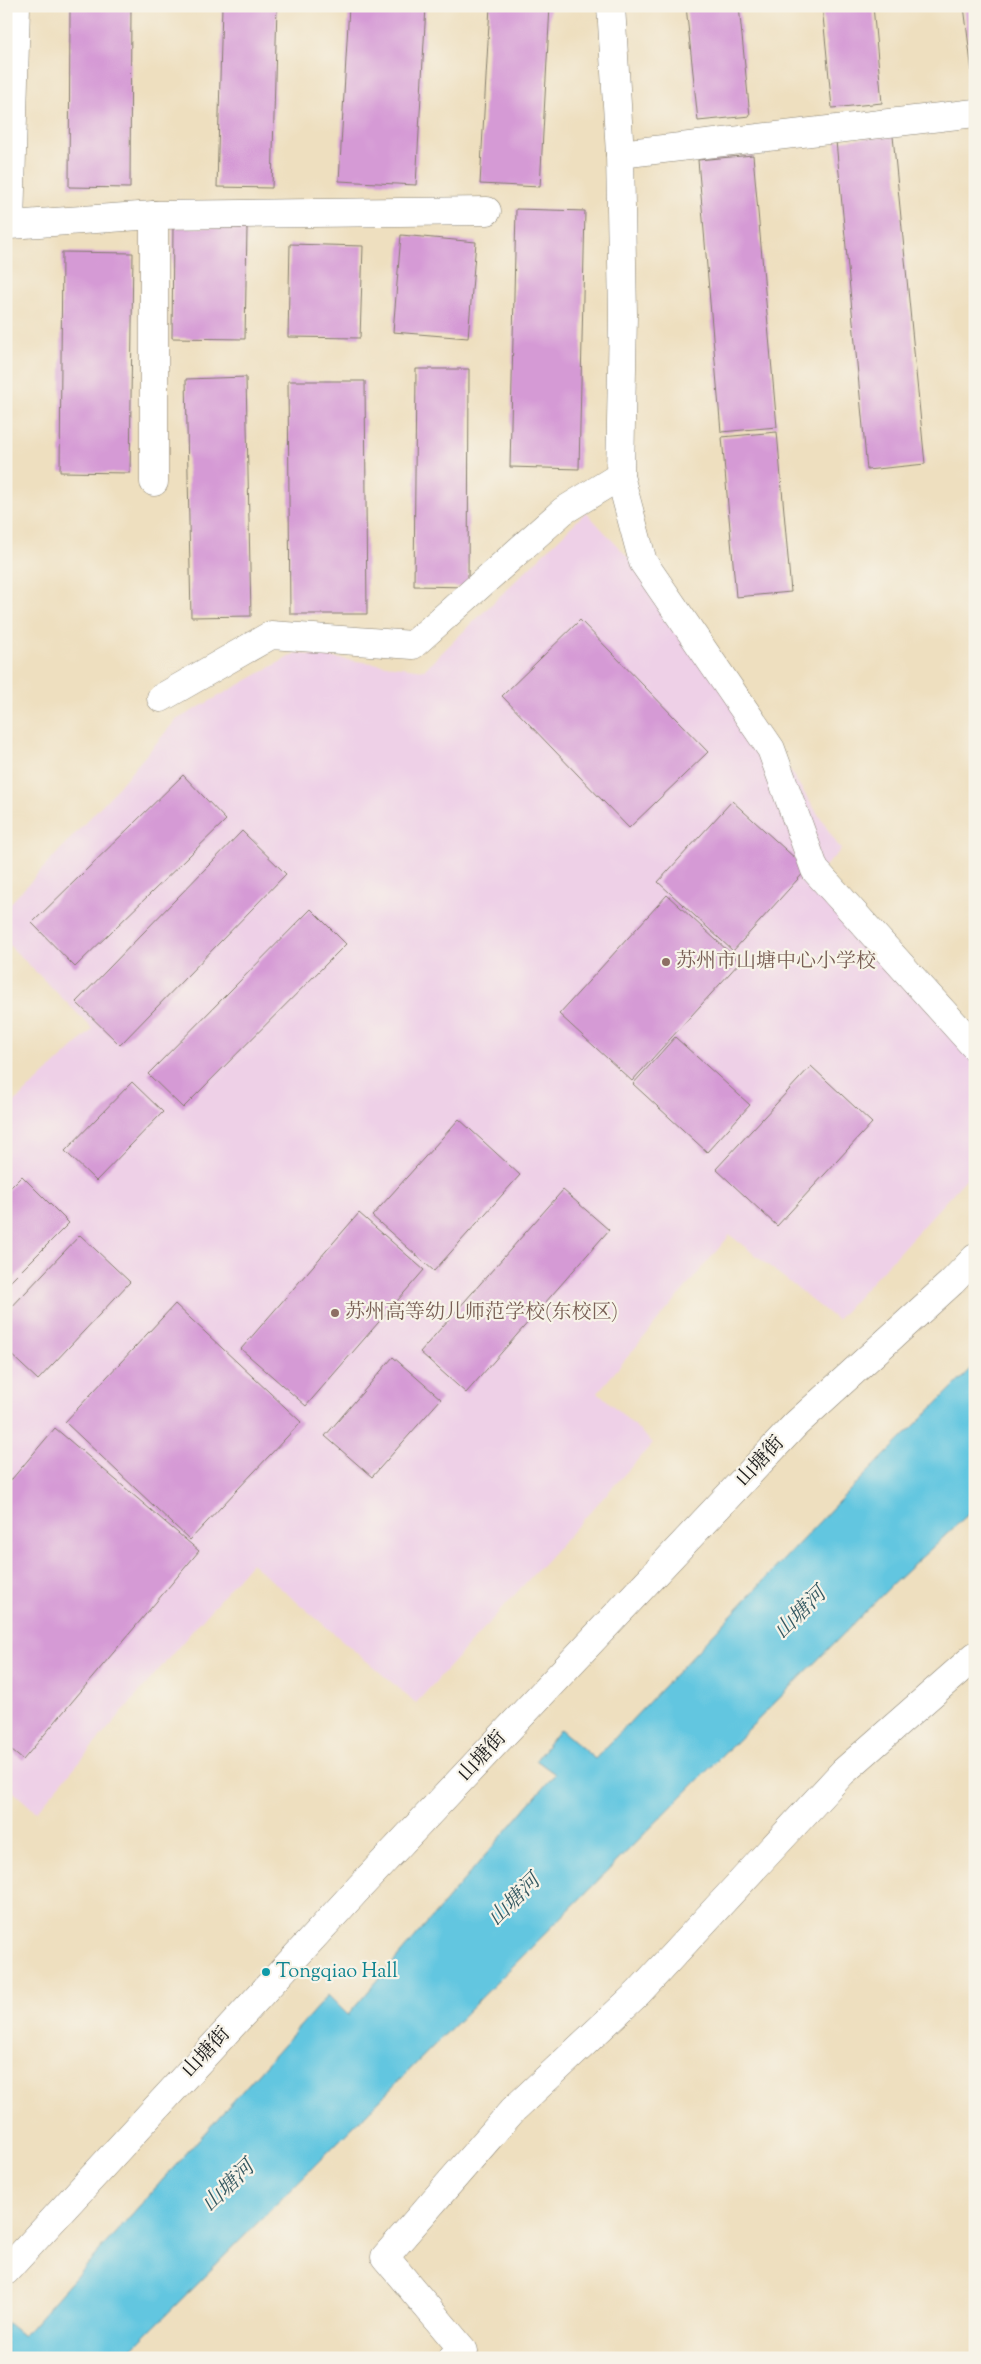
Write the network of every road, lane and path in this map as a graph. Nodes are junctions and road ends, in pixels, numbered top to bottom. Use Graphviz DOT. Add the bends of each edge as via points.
graph roads {
  1 [pos="16,6"];
  2 [pos="611,6"];
  3 [pos="975,113"];
  4 [pos="620,154"];
  5 [pos="487,211"];
  6 [pos="154,215"];
  7 [pos="620,476"];
  8 [pos="154,482"];
  9 [pos="162,698"];
  10 [pos="975,1047"];
  11 [pos="975,1258"];
  12 [pos="975,1656"];
  13 [pos="6,2271"];
  14 [pos="462,2355"];
  1 -- 6 [label="street" via="10,225"];
  2 -- 4 [label="street"];
  3 -- 4 [label="street"];
  4 -- 7 [label="street"];
  5 -- 6 [label="street"];
  6 -- 8 [label="street"];
  7 -- 9 [label="street" via="563,511 413,645 271,636"];
  7 -- 10 [label="street" via="643,562 771,749 815,870"];
  11 -- 13 [label="street, 山塘街" via="796,1424 356,1891"];
  12 -- 14 [label="street" via="843,1772 638,1993 512,2110 385,2257"];
}
